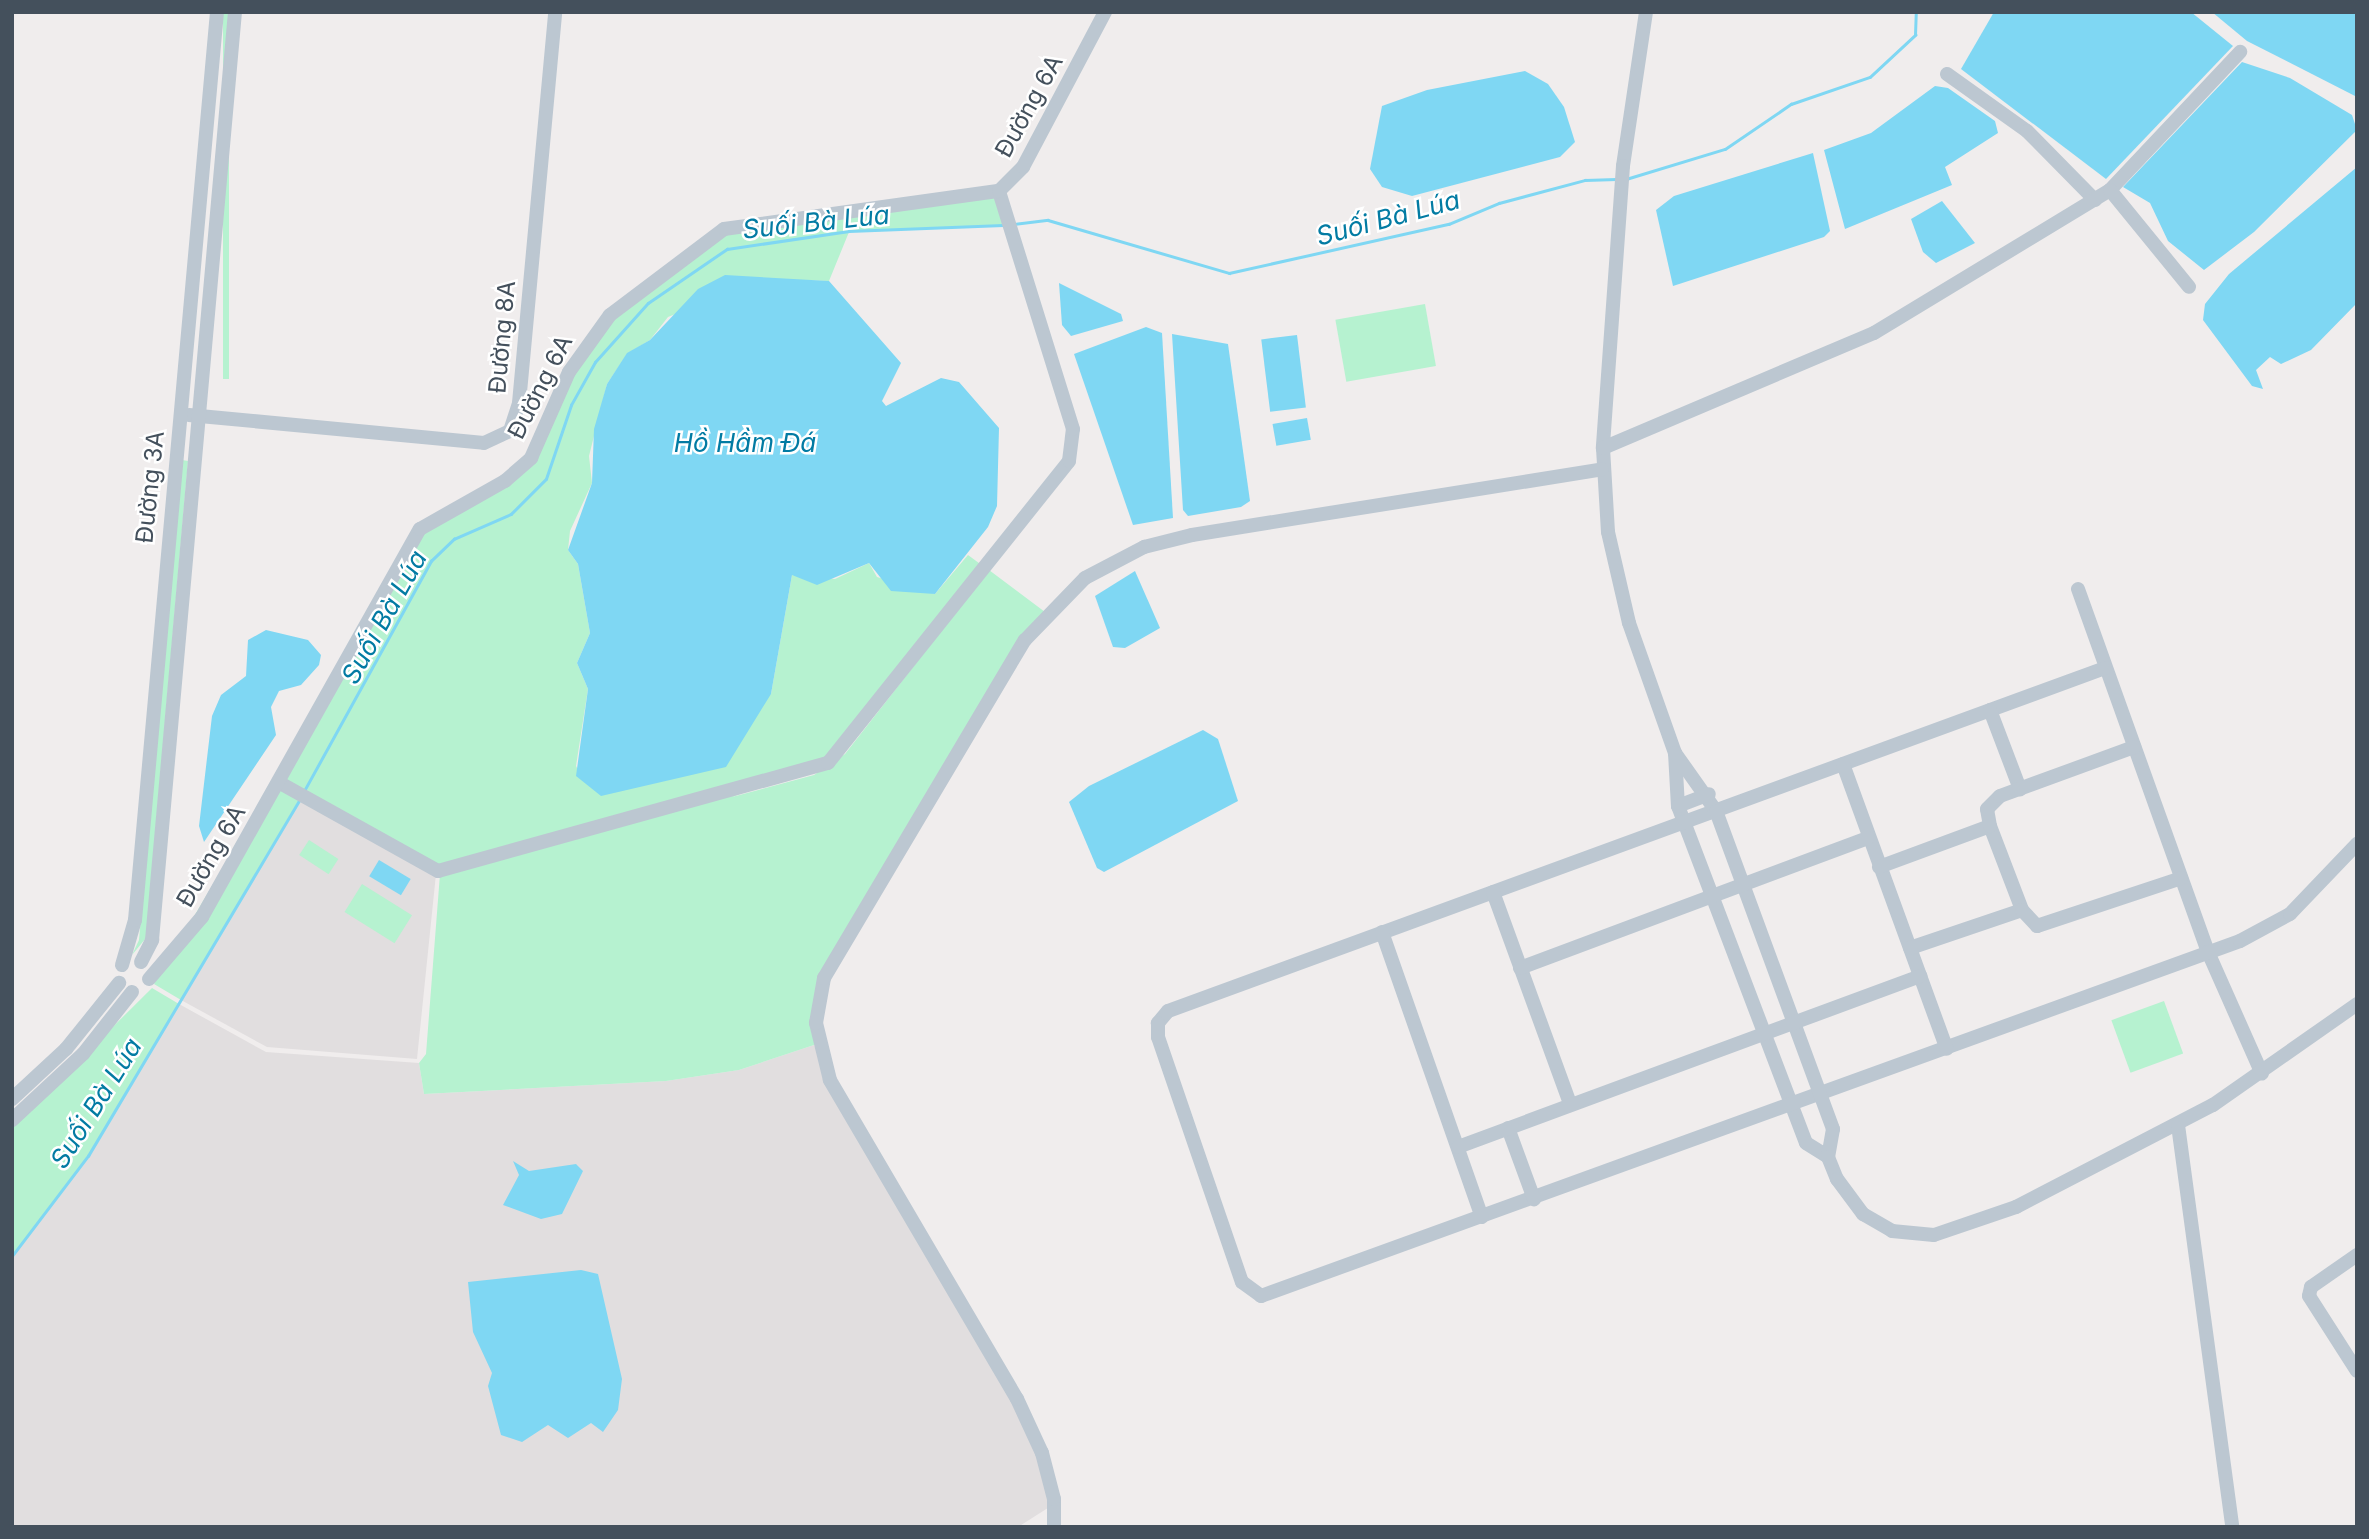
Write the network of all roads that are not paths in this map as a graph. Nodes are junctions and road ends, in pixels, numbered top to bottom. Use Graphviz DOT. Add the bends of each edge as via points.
graph roads {
  1 [pos="217,12"];
  2 [pos="235,12"];
  3 [pos="555,12"];
  4 [pos="1105,12"];
  5 [pos="1646,12"];
  6 [pos="2240,52"];
  7 [pos="1947,74"];
  8 [pos="2110,190"];
  9 [pos="999,191"];
  10 [pos="2095,200"];
  11 [pos="2189,287"];
  12 [pos="181,414"];
  13 [pos="197,416"];
  14 [pos="1603,448"];
  15 [pos="1602,469"];
  16 [pos="2078,589"];
  17 [pos="2105,668"];
  18 [pos="1990,710"];
  19 [pos="2134,747"];
  20 [pos="1675,753"];
  21 [pos="1843,764"];
  22 [pos="284,786"];
  23 [pos="2020,789"];
  24 [pos="1709,794"];
  25 [pos="1678,806"];
  26 [pos="1716,811"];
  27 [pos="1684,822"];
  28 [pos="1990,826"];
  29 [pos="1868,838"];
  30 [pos="2357,844"];
  31 [pos="1879,867"];
  32 [pos="2181,878"];
  33 [pos="1743,885"];
  34 [pos="1493,892"];
  35 [pos="1712,897"];
  36 [pos="2022,910"];
  37 [pos="1382,932"];
  38 [pos="152,934"];
  39 [pos="178,943"];
  40 [pos="1910,948"];
  41 [pos="2208,952"];
  42 [pos="141,962"];
  43 [pos="122,965"];
  44 [pos="1520,968"];
  45 [pos="1920,976"];
  46 [pos="149,979"];
  47 [pos="119,983"];
  48 [pos="132,992"];
  49 [pos="2355,1008"];
  50 [pos="1793,1021"];
  51 [pos="1764,1032"];
  52 [pos="1947,1049"];
  53 [pos="2262,1074"];
  54 [pos="1821,1095"];
  55 [pos="12,1099"];
  56 [pos="1570,1103"];
  57 [pos="1792,1106"];
  58 [pos="12,1120"];
  59 [pos="2178,1125"];
  60 [pos="1508,1128"];
  61 [pos="1458,1147"];
  62 [pos="1828,1157"];
  63 [pos="1534,1199"];
  64 [pos="1482,1217"];
  65 [pos="2357,1255"];
  66 [pos="2357,1371"];
  67 [pos="1054,1527"];
  68 [pos="2232,1527"];
  1 -- 12 [label="street, Đường 3A"];
  2 -- 13 [label="street, Đường 3A"];
  3 -- 13 [label="street, Đường 8A" via="519,403 510,431 484,443"];
  4 -- 9 [label="street, Đường 6A" via="1023,167"];
  5 -- 14 [label="street" via="1623,166"];
  6 -- 8 [label="street"];
  7 -- 10 [label="street" via="2027,131"];
  8 -- 10 [label="street"];
  8 -- 11 [label="street"];
  9 -- 22 [label="street, Đường 6A" via="743,223 700,243 630,295 575,361 531,457 505,481 420,529"];
  9 -- 22 [label="street" via="1073,429 1069,461 828,764 444,870 425,867"];
  10 -- 14 [label="street" via="1874,333"];
  12 -- 13 [label="street, Đường 8A"];
  12 -- 43 [label="street, Đường 3A" via="135,920"];
  13 -- 38 [label="street, Đường 3A"];
  14 -- 15 [label="street"];
  15 -- 20 [label="street" via="1620,594"];
  15 -- 67 [label="street" via="1192,534 1144,547 1085,578 1025,640 824,978 816,1023 830,1080 1017,1399 1042,1453 1054,1499"];
  16 -- 17 [label="street"];
  17 -- 18 [label="street"];
  17 -- 19 [label="street"];
  18 -- 21 [label="street"];
  18 -- 23 [label="street"];
  19 -- 23 [label="street"];
  19 -- 32 [label="street"];
  20 -- 24 [label="street"];
  20 -- 25 [label="street"];
  21 -- 26 [label="street"];
  21 -- 29 [label="street"];
  22 -- 39 [label="street, Đường 6A" via="197,925"];
  23 -- 28 [label="street" via="1992,801"];
  24 -- 25 [label="street"];
  24 -- 26 [label="street"];
  25 -- 27 [label="street"];
  26 -- 27 [label="street"];
  26 -- 33 [label="street"];
  27 -- 34 [label="street"];
  27 -- 35 [label="street"];
  28 -- 31 [label="street"];
  28 -- 36 [label="street"];
  29 -- 31 [label="street"];
  29 -- 33 [label="street"];
  30 -- 41 [label="street" via="2290,914"];
  31 -- 40 [label="street"];
  32 -- 36 [label="street" via="2036,926"];
  32 -- 41 [label="street"];
  33 -- 35 [label="street"];
  33 -- 50 [label="street"];
  34 -- 37 [label="street"];
  34 -- 44 [label="street"];
  35 -- 44 [label="street"];
  35 -- 51 [label="street"];
  36 -- 40 [label="street"];
  37 -- 61 [label="street"];
  37 -- 64 [label="street" via="1168,1011 1158,1023 1242,1282 1261,1296"];
  38 -- 39 [label="street"];
  38 -- 42 [label="street, Đường 3A"];
  39 -- 46 [label="street, Đường 6A"];
  40 -- 45 [label="street"];
  41 -- 52 [label="street"];
  41 -- 53 [label="street"];
  42 -- 43 [label="street"];
  42 -- 46 [label="street"];
  43 -- 47 [label="street"];
  44 -- 56 [label="street"];
  45 -- 50 [label="street"];
  45 -- 52 [label="street"];
  46 -- 48 [label="street"];
  47 -- 48 [label="street"];
  47 -- 55 [label="street" via="66,1049"];
  48 -- 58 [label="street" via="83,1054"];
  49 -- 53 [label="street"];
  50 -- 51 [label="street"];
  50 -- 54 [label="street"];
  51 -- 56 [label="street"];
  51 -- 57 [label="street"];
  52 -- 54 [label="street"];
  53 -- 59 [label="street"];
  54 -- 57 [label="street"];
  54 -- 62 [label="street" via="1833,1129"];
  56 -- 60 [label="street"];
  57 -- 62 [label="street" via="1806,1143"];
  57 -- 63 [label="street"];
  59 -- 62 [label="street" via="1980,1224 1934,1235 1878,1226 1848,1197"];
  59 -- 68 [label="street"];
  60 -- 61 [label="street"];
  60 -- 63 [label="street"];
  61 -- 64 [label="street"];
  63 -- 64 [label="street"];
  65 -- 66 [label="street" via="2311,1287 2309,1296"];
}
